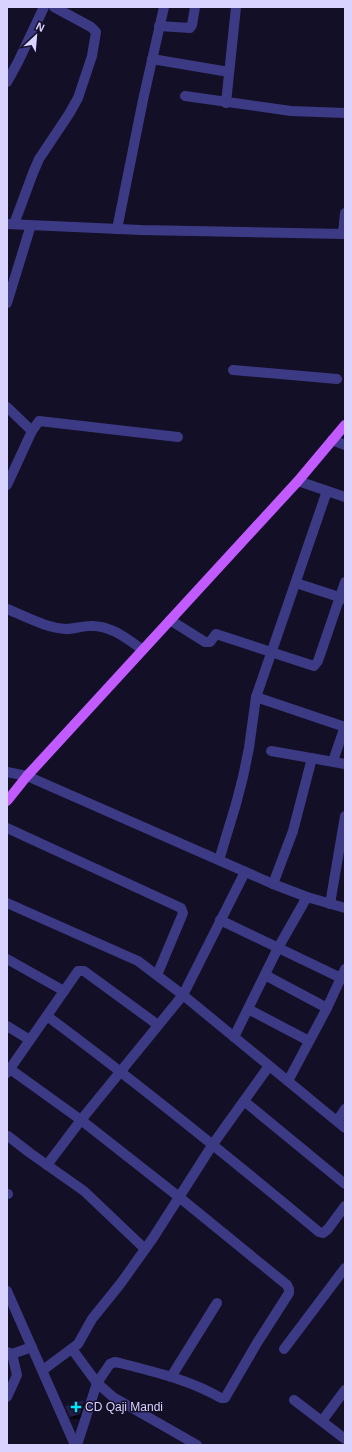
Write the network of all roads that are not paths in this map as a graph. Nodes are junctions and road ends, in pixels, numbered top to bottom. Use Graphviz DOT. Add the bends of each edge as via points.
graph roads {
  1 [pos="44,7"];
  2 [pos="54,7"];
  3 [pos="164,7"];
  4 [pos="195,7"];
  5 [pos="236,7"];
  6 [pos="159,26"];
  7 [pos="152,59"];
  8 [pos="229,72"];
  9 [pos="7,82"];
  10 [pos="185,96"];
  11 [pos="226,103"];
  12 [pos="345,113"];
  13 [pos="345,213"];
  14 [pos="10,224"];
  15 [pos="31,225"];
  16 [pos="117,229"];
  17 [pos="344,234"];
  18 [pos="7,303"];
  19 [pos="233,370"];
  20 [pos="337,379"];
  21 [pos="7,407"];
  22 [pos="345,425"];
  23 [pos="32,430"];
  24 [pos="178,438"];
  25 [pos="332,440"];
  26 [pos="345,445"];
  27 [pos="298,481"];
  28 [pos="7,485"];
  29 [pos="327,491"];
  30 [pos="345,497"];
  31 [pos="345,582"];
  32 [pos="296,583"];
  33 [pos="342,598"];
  34 [pos="7,609"];
  35 [pos="170,620"];
  36 [pos="143,650"];
  37 [pos="271,652"];
  38 [pos="256,697"];
  39 [pos="345,726"];
  40 [pos="271,751"];
  41 [pos="312,758"];
  42 [pos="333,761"];
  43 [pos="345,764"];
  44 [pos="7,772"];
  45 [pos="27,776"];
  46 [pos="7,801"];
  47 [pos="345,816"];
  48 [pos="7,828"];
  49 [pos="343,836"];
  50 [pos="219,860"];
  51 [pos="245,872"];
  52 [pos="273,884"];
  53 [pos="307,897"];
  54 [pos="7,903"];
  55 [pos="330,904"];
  56 [pos="345,908"];
  57 [pos="220,920"];
  58 [pos="278,948"];
  59 [pos="7,959"];
  60 [pos="343,973"];
  61 [pos="157,974"];
  62 [pos="265,975"];
  63 [pos="64,991"];
  64 [pos="184,995"];
  65 [pos="327,1008"];
  66 [pos="248,1010"];
  67 [pos="47,1016"];
  68 [pos="158,1025"];
  69 [pos="7,1026"];
  70 [pos="234,1037"];
  71 [pos="30,1040"];
  72 [pos="309,1041"];
  73 [pos="269,1066"];
  74 [pos="9,1071"];
  75 [pos="122,1071"];
  76 [pos="288,1081"];
  77 [pos="244,1100"];
  78 [pos="345,1109"];
  79 [pos="82,1120"];
  80 [pos="337,1121"];
  81 [pos="345,1128"];
  82 [pos="8,1136"];
  83 [pos="213,1144"];
  84 [pos="47,1165"];
  85 [pos="345,1184"];
  86 [pos="179,1197"];
  87 [pos="345,1206"];
  88 [pos="145,1249"];
  89 [pos="345,1268"];
  90 [pos="7,1291"];
  91 [pos="217,1304"];
  92 [pos="32,1347"];
  93 [pos="72,1349"];
  94 [pos="284,1349"];
  95 [pos="9,1353"];
  96 [pos="43,1370"];
  97 [pos="170,1377"];
  98 [pos="97,1382"];
  99 [pos="345,1390"];
  100 [pos="7,1397"];
  101 [pos="294,1400"];
  102 [pos="322,1421"];
  103 [pos="345,1439"];
  104 [pos="76,1445"];
  105 [pos="197,1445"];
  1 -- 9 [label="street"];
  2 -- 14 [label="street" via="91,27 96,32 96,37 78,98 39,159"];
  3 -- 6 [label="street"];
  4 -- 6 [label="street" via="190,28"];
  5 -- 8 [label="street"];
  6 -- 7 [label="street"];
  7 -- 8 [label="street"];
  7 -- 16 [label="street"];
  8 -- 11 [label="street"];
  10 -- 11 [label="street"];
  11 -- 12 [label="street" via="291,111"];
  13 -- 17 [label="street"];
  14 -- 15 [label="street"];
  15 -- 16 [label="street"];
  15 -- 18 [label="street"];
  16 -- 17 [label="street"];
  19 -- 20 [label="street"];
  21 -- 23 [label="street"];
  22 -- 25 [label="main road"];
  23 -- 24 [label="street" via="39,421 42,421"];
  23 -- 28 [label="street"];
  25 -- 26 [label="street"];
  25 -- 27 [label="main road"];
  27 -- 29 [label="street"];
  27 -- 35 [label="main road"];
  29 -- 30 [label="street"];
  29 -- 32 [label="street"];
  31 -- 33 [label="street"];
  32 -- 33 [label="street"];
  32 -- 37 [label="street"];
  33 -- 37 [label="street" via="314,666"];
  34 -- 36 [label="street" via="55,627 106,628"];
  35 -- 36 [label="main road"];
  35 -- 37 [label="street" via="205,642 210,642 216,634"];
  36 -- 45 [label="main road"];
  37 -- 38 [label="street"];
  38 -- 39 [label="street"];
  38 -- 50 [label="street" via="243,777"];
  39 -- 42 [label="street"];
  40 -- 41 [label="street"];
  41 -- 42 [label="street"];
  41 -- 52 [label="street" via="293,831"];
  42 -- 43 [label="street"];
  44 -- 45 [label="street"];
  45 -- 46 [label="main road"];
  45 -- 50 [label="street"];
  47 -- 49 [label="street"];
  48 -- 61 [label="street" via="181,908 182,918"];
  49 -- 55 [label="street"];
  50 -- 51 [label="street"];
  51 -- 52 [label="street"];
  51 -- 57 [label="street"];
  52 -- 53 [label="street"];
  53 -- 55 [label="street"];
  53 -- 58 [label="street"];
  54 -- 61 [label="street" via="138,961"];
  55 -- 56 [label="street"];
  57 -- 58 [label="street"];
  57 -- 64 [label="street"];
  58 -- 60 [label="street"];
  58 -- 62 [label="street"];
  59 -- 63 [label="street"];
  60 -- 65 [label="street"];
  61 -- 64 [label="street"];
  62 -- 65 [label="street"];
  62 -- 66 [label="street"];
  63 -- 67 [label="street"];
  63 -- 68 [label="street" via="81,970"];
  64 -- 68 [label="street"];
  64 -- 70 [label="street"];
  65 -- 72 [label="street"];
  66 -- 70 [label="street"];
  66 -- 72 [label="street"];
  67 -- 71 [label="street"];
  67 -- 75 [label="street"];
  68 -- 75 [label="street"];
  69 -- 71 [label="street"];
  70 -- 73 [label="street"];
  71 -- 74 [label="street"];
  72 -- 76 [label="street"];
  73 -- 76 [label="street"];
  73 -- 77 [label="street"];
  74 -- 79 [label="street"];
  75 -- 79 [label="street"];
  75 -- 83 [label="street"];
  76 -- 80 [label="street"];
  77 -- 83 [label="street"];
  77 -- 85 [label="street"];
  78 -- 80 [label="street"];
  79 -- 84 [label="street"];
  79 -- 86 [label="street"];
  80 -- 81 [label="street"];
  82 -- 84 [label="street"];
  83 -- 86 [label="street"];
  83 -- 87 [label="street" via="319,1232 323,1233 328,1229"];
  84 -- 88 [label="street" via="84,1191"];
  86 -- 88 [label="street"];
  86 -- 97 [label="street" via="287,1285 289,1293 225,1398"];
  88 -- 93 [label="street" via="92,1320 82,1339"];
  89 -- 94 [label="street"];
  90 -- 92 [label="street"];
  91 -- 97 [label="street"];
  92 -- 95 [label="street"];
  92 -- 96 [label="street"];
  93 -- 96 [label="street"];
  93 -- 98 [label="street"];
  95 -- 100 [label="street" via="17,1375"];
  96 -- 104 [label="street"];
  97 -- 98 [label="street" via="115,1362 110,1364"];
  98 -- 104 [label="street"];
  98 -- 105 [label="street" via="127,1406"];
  99 -- 102 [label="street"];
  101 -- 102 [label="street"];
  102 -- 103 [label="street"];
}
